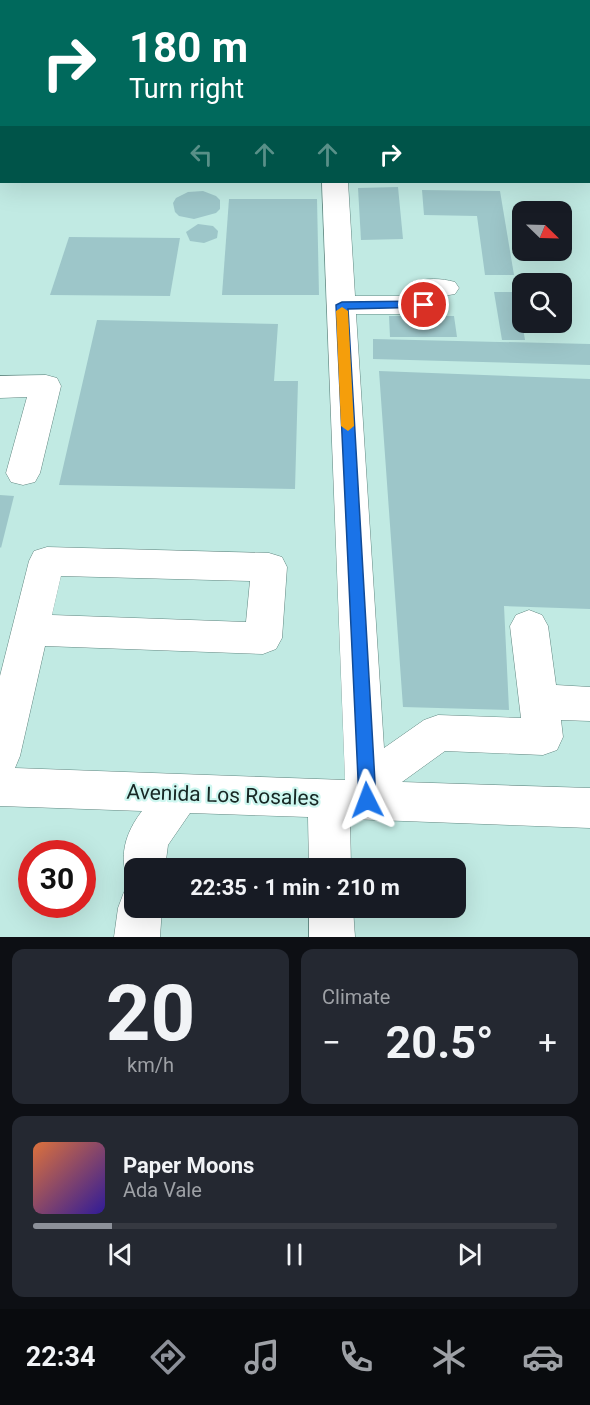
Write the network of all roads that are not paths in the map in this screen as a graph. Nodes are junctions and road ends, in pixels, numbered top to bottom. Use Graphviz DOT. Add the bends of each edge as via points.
graph roads {
  1 [pos="335,183"];
  2 [pos="445,288"];
  3 [pos="342,305"];
  4 [pos="0,387"];
  5 [pos="23,473"];
  6 [pos="529,626"];
  7 [pos="30,630"];
  8 [pos="538,702"];
  9 [pos="590,704"];
  10 [pos="0,756"];
  11 [pos="0,787"];
  12 [pos="180,794"];
  13 [pos="354,794"];
  14 [pos="590,808"];
  15 [pos="145,858"];
  16 [pos="333,858"];
  17 [pos="139,918"];
  18 [pos="331,918"];
  19 [pos="137,937"];
  20 [pos="332,937"];
  1 -- 3 [label="street"];
  2 -- 3 [label="street" via="422,288 424,305"];
  3 -- 13 [label="street"];
  4 -- 5 [label="street" via="46,386"];
  6 -- 8 [label="street"];
  7 -- 7 [label="street" via="263,638 269,567 47,561"];
  7 -- 10 [label="street"];
  8 -- 9 [label="street"];
  8 -- 13 [label="street" via="543,737 438,733"];
  11 -- 12 [label="street, Avenida Los Rosales"];
  12 -- 13 [label="street, Avenida Los Rosales"];
  12 -- 15 [label="street" via="147,838"];
  13 -- 14 [label="street, Avenida Los Rosales"];
  13 -- 16 [label="street"];
  17 -- 19 [label="street"];
  18 -- 20 [label="street"];
}
